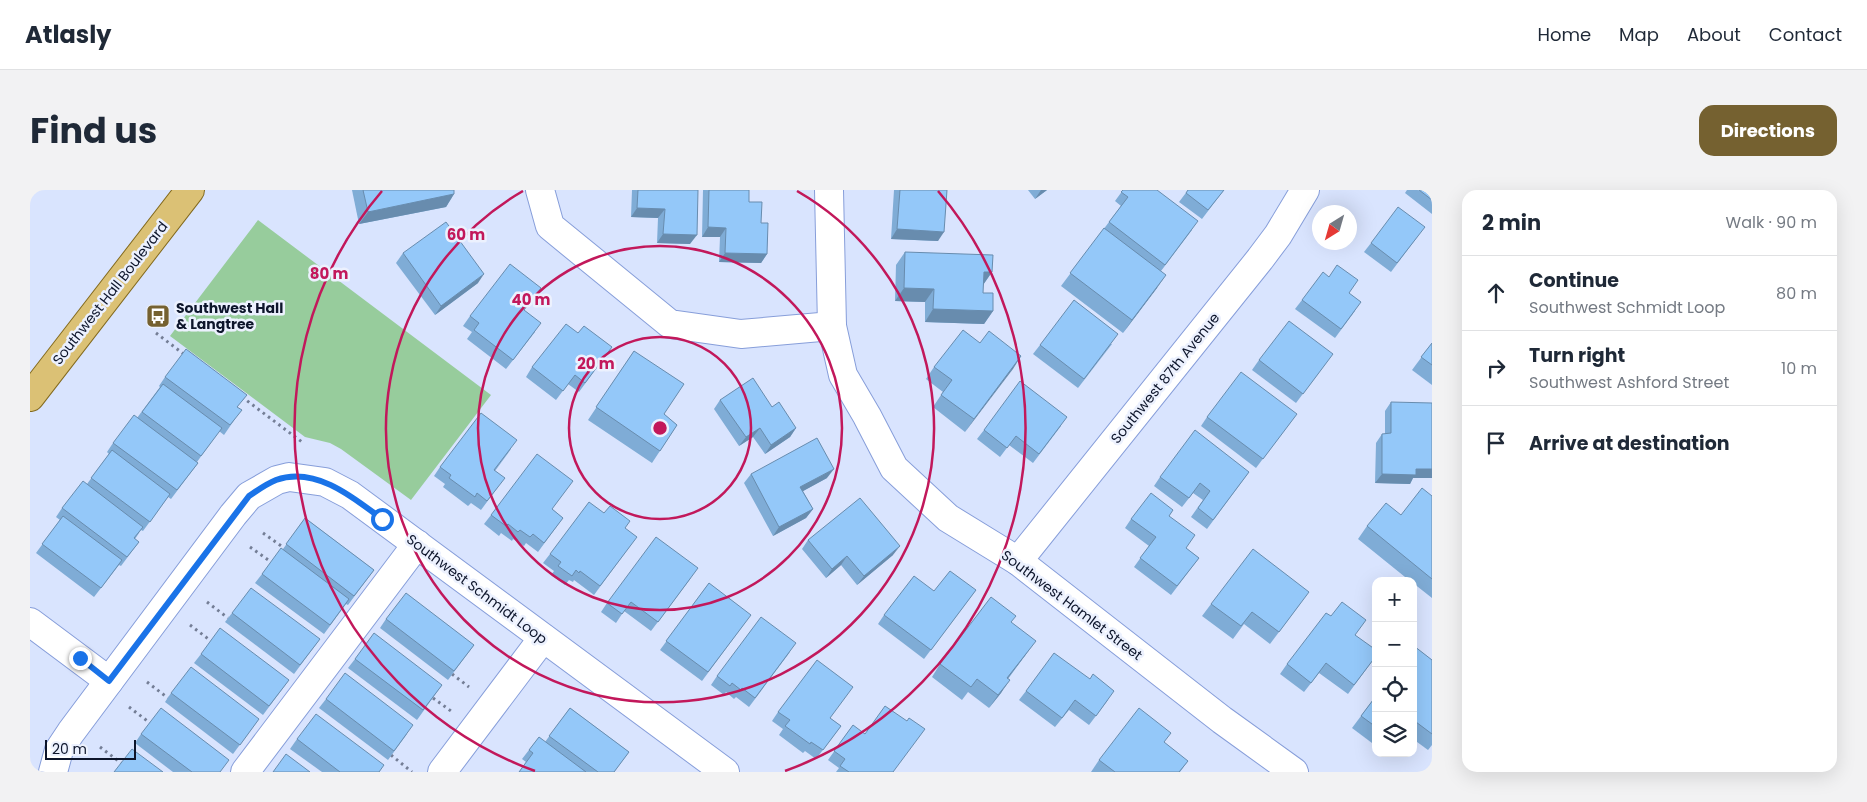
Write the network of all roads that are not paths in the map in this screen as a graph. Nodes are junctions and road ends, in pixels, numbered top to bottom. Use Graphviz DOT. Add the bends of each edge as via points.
graph roads {
  1 [pos="190,190"];
  2 [pos="540,190"];
  3 [pos="829,190"];
  4 [pos="1305,190"];
  5 [pos="832,326"];
  6 [pos="30,397"];
  7 [pos="417,544"];
  8 [pos="1018,561"];
  9 [pos="30,622"];
  10 [pos="543,638"];
  11 [pos="109,681"];
  12 [pos="53,772"];
  13 [pos="245,772"];
  14 [pos="442,772"];
  15 [pos="725,772"];
  16 [pos="1294,772"];
  1 -- 6 [label="main road, Southwest Hall Boulevard"];
  2 -- 5 [label="street" via="550,226 670,324 741,334"];
  3 -- 5 [label="street, Southwest Hamlet Street"];
  4 -- 8 [label="street, Southwest 87th Avenue" via="1260,259"];
  5 -- 8 [label="street, Southwest Hamlet Street" via="842,375 868,416 894,468 948,518"];
  7 -- 10 [label="street, Southwest Schmidt Loop"];
  7 -- 11 [label="street, Southwest Schmidt Loop" via="350,495 325,482 298,477 276,480 249,496"];
  7 -- 13 [label="street"];
  8 -- 16 [label="street, Southwest Hamlet Street"];
  9 -- 11 [label="street"];
  10 -- 14 [label="street"];
  10 -- 15 [label="street, Southwest Schmidt Loop"];
  11 -- 12 [label="street, Southwest Schmidt Loop" via="59,750"];
}
